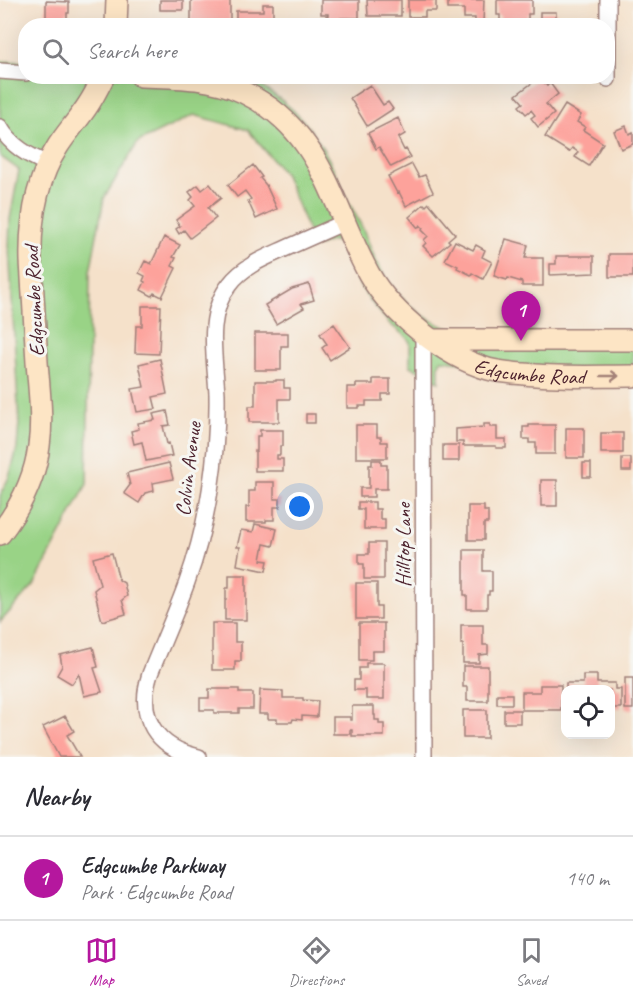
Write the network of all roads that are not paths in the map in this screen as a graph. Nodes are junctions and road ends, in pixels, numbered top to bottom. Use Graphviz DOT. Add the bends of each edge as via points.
graph roads {
  1 [pos="117,0"];
  2 [pos="608,0"];
  3 [pos="116,18"];
  4 [pos="608,18"];
  5 [pos="0,71"];
  6 [pos="18,72"];
  7 [pos="100,84"];
  8 [pos="220,84"];
  9 [pos="0,127"];
  10 [pos="48,164"];
  11 [pos="345,222"];
  12 [pos="428,337"];
  13 [pos="633,340"];
  14 [pos="633,376"];
  15 [pos="0,534"];
  16 [pos="199,757"];
  17 [pos="424,757"];
  1 -- 3 [label="street"];
  2 -- 4 [label="street"];
  5 -- 6 [label="street"];
  7 -- 10 [label="street, Edgcumbe Road"];
  8 -- 11 [label="street, Edgcumbe Road" via="242,91 272,109 297,132 322,170"];
  9 -- 10 [label="street" via="27,155"];
  10 -- 15 [label="street, Edgcumbe Road" via="33,211 31,237 39,447 22,501"];
  11 -- 12 [label="street, Edgcumbe Road" via="380,291"];
  11 -- 16 [label="street, Colvin Avenue" via="255,262 230,283 216,309 213,338 217,397 210,490 188,580 150,674 145,701 147,716 162,740 174,749"];
  12 -- 13 [label="street, Edgcumbe Road"];
  12 -- 14 [label="street, Edgcumbe Road, one-way" via="488,369 544,376"];
  12 -- 17 [label="street, Hilltop Lane"];
}
